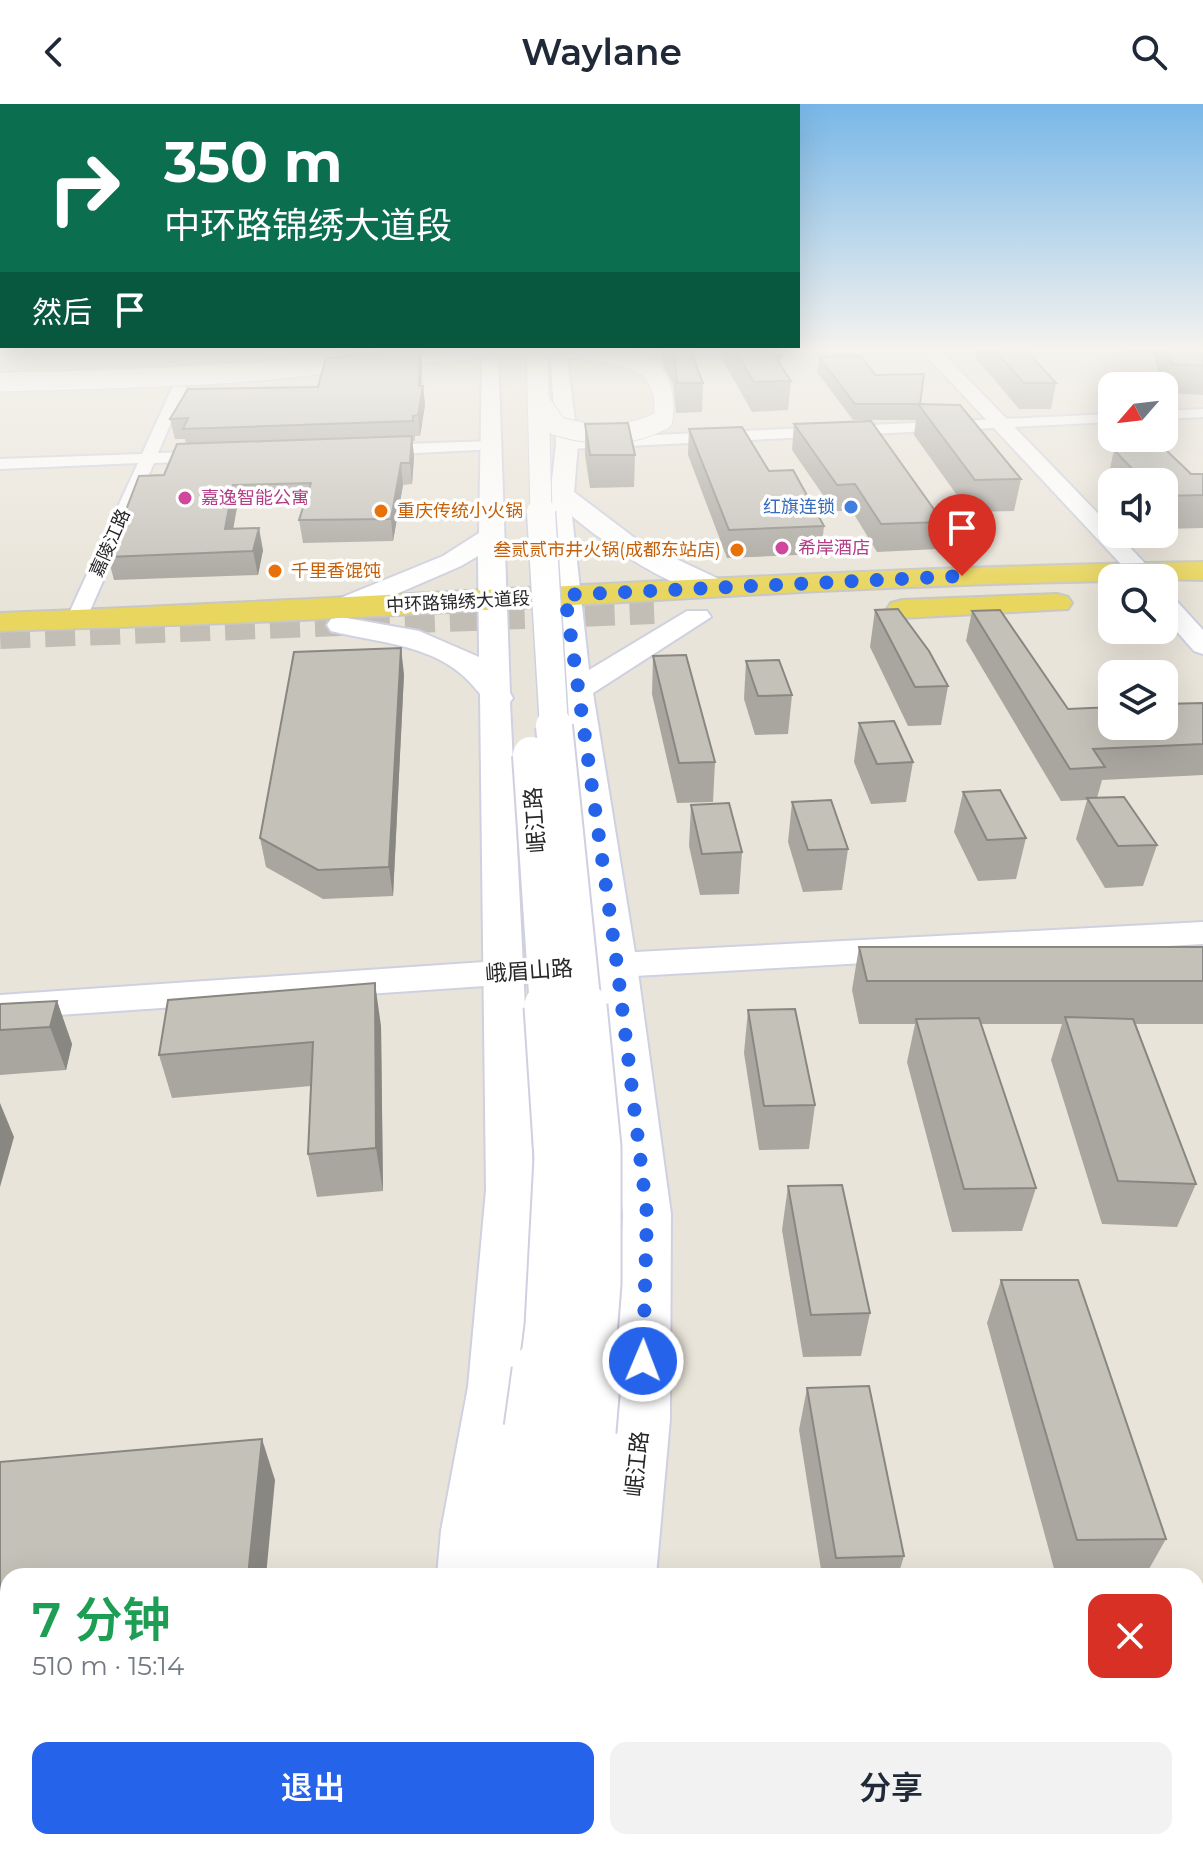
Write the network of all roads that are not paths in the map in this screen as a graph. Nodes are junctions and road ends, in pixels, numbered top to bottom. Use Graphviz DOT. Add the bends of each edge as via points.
graph roads {
  1 [pos="161,429"];
  2 [pos="494,429"];
  3 [pos="509,429"];
  4 [pos="540,429"];
  5 [pos="564,429"];
  6 [pos="572,429"];
  7 [pos="643,429"];
  8 [pos="869,429"];
  9 [pos="1009,429"];
  10 [pos="567,444"];
  11 [pos="492,446"];
  12 [pos="356,451"];
  13 [pos="222,455"];
  14 [pos="149,458"];
  15 [pos="0,464"];
  16 [pos="561,492"];
  17 [pos="490,537"];
  18 [pos="1145,564"];
  19 [pos="1203,571"];
  20 [pos="1098,583"];
  21 [pos="1178,585"];
  22 [pos="712,586"];
  23 [pos="1098,591"];
  24 [pos="1098,594"];
  25 [pos="1098,596"];
  26 [pos="1178,597"];
  27 [pos="1178,603"];
  28 [pos="566,608"];
  29 [pos="871,610"];
  30 [pos="493,611"];
  31 [pos="728,616"];
  32 [pos="339,617"];
  33 [pos="697,617"];
  34 [pos="76,620"];
  35 [pos="0,622"];
  36 [pos="1203,622"];
  37 [pos="0,639"];
  38 [pos="1203,646"];
  39 [pos="576,690"];
  40 [pos="498,698"];
  41 [pos="1203,933"];
  42 [pos="617,965"];
  43 [pos="506,973"];
  44 [pos="0,1007"];
  45 [pos="560,1430"];
  46 [pos="468,1568"];
  47 [pos="517,1568"];
  48 [pos="571,1568"];
  49 [pos="627,1568"];
  1 -- 14 [label="street, 嘉陵江路"];
  2 -- 11 [label="main road, 岷江路"];
  3 -- 45 [label="main road, 岷江路, bridge" via="558,1158 549,1326"];
  4 -- 45 [label="main road, 岷江路, bridge" via="543,583 554,725 597,1147 597,1284"];
  5 -- 10 [label="main road, 岷江路"];
  6 -- 7 [label="street, bridge" via="592,434"];
  8 -- 10 [label="street"];
  9 -- 18 [label="street"];
  10 -- 16 [label="main road, 岷江路"];
  11 -- 12 [label="street"];
  11 -- 17 [label="main road, 岷江路"];
  13 -- 14 [label="street"];
  14 -- 15 [label="street"];
  14 -- 34 [label="street, 嘉陵江路"];
  16 -- 22 [label="main road" via="585,518"];
  16 -- 28 [label="main road, 岷江路"];
  17 -- 30 [label="main road, 岷江路"];
  17 -- 32 [label="main road"];
  19 -- 21 [label="main road, 中环路锦绣大道段"];
  20 -- 22 [label="main road, 中环路锦绣大道段" via="994,574"];
  22 -- 28 [label="main road, 中环路锦绣大道段"];
  23 -- 24 [label="main road" via="653,604"];
  25 -- 29 [label="main road" via="1061,603"];
  26 -- 36 [label="street"];
  27 -- 38 [label="street"];
  28 -- 30 [label="main road, 中环路锦绣大道段"];
  28 -- 33 [label="main road, 中环路锦绣大道段"];
  28 -- 39 [label="main road, 岷江路"];
  30 -- 32 [label="main road, 中环路锦绣大道段"];
  30 -- 40 [label="main road, 岷江路"];
  31 -- 33 [label="main road, 中环路锦绣大道段"];
  32 -- 34 [label="main road, 中环路锦绣大道段"];
  32 -- 37 [label="main road, 中环路锦绣大道段"];
  32 -- 40 [label="main road" via="409,637 473,665"];
  33 -- 39 [label="main road"];
  34 -- 35 [label="main road, 中环路锦绣大道段"];
  39 -- 42 [label="main road, 岷江路"];
  40 -- 43 [label="main road, 岷江路"];
  41 -- 42 [label="street, 峨眉山路"];
  42 -- 43 [label="street, 峨眉山路"];
  42 -- 49 [label="main road, 岷江路" via="647,1214 642,1419"];
  43 -- 44 [label="street, 峨眉山路"];
  43 -- 46 [label="main road, 岷江路" via="510,1190 495,1387"];
  45 -- 47 [label="main road, 岷江路"];
  45 -- 48 [label="main road, 岷江路"];
}
